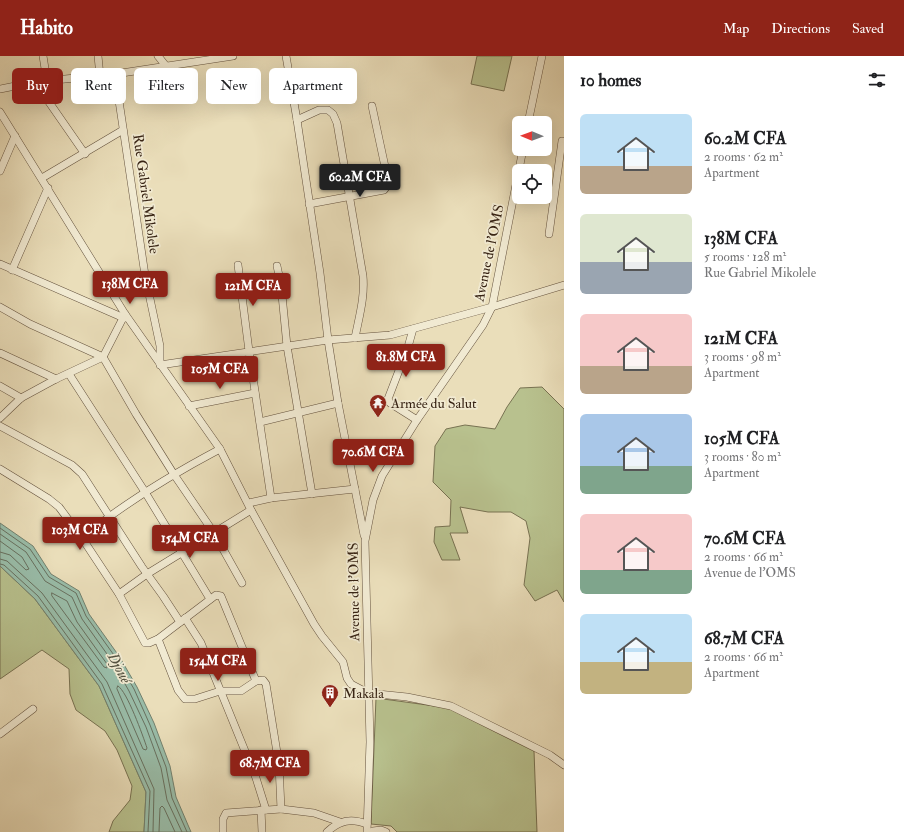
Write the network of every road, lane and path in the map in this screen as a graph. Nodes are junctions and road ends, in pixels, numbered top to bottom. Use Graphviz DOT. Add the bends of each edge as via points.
graph roads {
  1 [pos="44,56"];
  2 [pos="98,56"];
  3 [pos="158,56"];
  4 [pos="233,56"];
  5 [pos="286,56"];
  6 [pos="542,56"];
  7 [pos="188,60"];
  8 [pos="166,66"];
  9 [pos="45,68"];
  10 [pos="99,68"];
  11 [pos="126,72"];
  12 [pos="12,87"];
  13 [pos="0,89"];
  14 [pos="51,104"];
  15 [pos="119,104"];
  16 [pos="372,106"];
  17 [pos="0,112"];
  18 [pos="529,116"];
  19 [pos="297,120"];
  20 [pos="124,130"];
  21 [pos="15,136"];
  22 [pos="562,141"];
  23 [pos="84,154"];
  24 [pos="562,154"];
  25 [pos="522,156"];
  26 [pos="0,171"];
  27 [pos="42,178"];
  28 [pos="48,188"];
  29 [pos="350,197"];
  30 [pos="309,204"];
  31 [pos="549,234"];
  32 [pos="0,264"];
  33 [pos="238,265"];
  34 [pos="277,266"];
  35 [pos="12,270"];
  36 [pos="564,285"];
  37 [pos="0,307"];
  38 [pos="492,307"];
  39 [pos="124,316"];
  40 [pos="413,329"];
  41 [pos="355,338"];
  42 [pos="328,340"];
  43 [pos="287,346"];
  44 [pos="249,351"];
  45 [pos="0,353"];
  46 [pos="103,357"];
  47 [pos="160,365"];
  48 [pos="69,374"];
  49 [pos="56,379"];
  50 [pos="0,386"];
  51 [pos="255,393"];
  52 [pos="21,398"];
  53 [pos="338,403"];
  54 [pos="189,406"];
  55 [pos="299,413"];
  56 [pos="0,418"];
  57 [pos="417,420"];
  58 [pos="260,422"];
  59 [pos="0,426"];
  60 [pos="220,449"];
  61 [pos="0,469"];
  62 [pos="173,474"];
  63 [pos="355,489"];
  64 [pos="145,492"];
  65 [pos="312,494"];
  66 [pos="271,498"];
  67 [pos="250,507"];
  68 [pos="110,516"];
  69 [pos="214,533"];
  70 [pos="82,538"];
  71 [pos="365,541"];
  72 [pos="182,553"];
  73 [pos="147,574"];
  74 [pos="242,583"];
  75 [pos="120,594"];
  76 [pos="210,599"];
  77 [pos="183,620"];
  78 [pos="158,638"];
  79 [pos="256,681"];
  80 [pos="220,691"];
  81 [pos="368,693"];
  82 [pos="33,709"];
  83 [pos="0,734"];
  84 [pos="564,765"];
  85 [pos="281,809"];
  86 [pos="264,810"];
  87 [pos="340,822"];
  88 [pos="367,824"];
  89 [pos="223,832"];
  90 [pos="262,832"];
  91 [pos="327,832"];
  92 [pos="367,832"];
  93 [pos="372,832"];
  94 [pos="386,832"];
  1 -- 9 [label="street"];
  2 -- 10 [label="street"];
  3 -- 8 [label="street"];
  4 -- 7 [label="street"];
  5 -- 19 [label="street"];
  6 -- 18 [label="street"];
  7 -- 8 [label="street"];
  8 -- 11 [label="street"];
  12 -- 13 [label="street"];
  14 -- 23 [label="street"];
  15 -- 20 [label="street, Rue Gabriel Mikolele"];
  16 -- 29 [label="street" via="387,186 384,190"];
  17 -- 21 [label="street"];
  19 -- 29 [label="street" via="320,110 328,110 333,114 337,123"];
  19 -- 30 [label="street"];
  20 -- 23 [label="street"];
  20 -- 47 [label="street, Rue Gabriel Mikolele" via="145,275 160,346"];
  21 -- 26 [label="street"];
  21 -- 27 [label="street"];
  22 -- 24 [label="street"];
  23 -- 27 [label="street"];
  24 -- 31 [label="street"];
  25 -- 38 [label="street, Avenue de l'OMS"];
  27 -- 28 [label="street"];
  28 -- 35 [label="street"];
  28 -- 39 [label="street"];
  29 -- 30 [label="street"];
  29 -- 41 [label="street" via="364,288"];
  30 -- 42 [label="street"];
  32 -- 35 [label="street"];
  33 -- 44 [label="street"];
  34 -- 43 [label="street" via="283,297"];
  35 -- 39 [label="street"];
  36 -- 38 [label="street"];
  37 -- 46 [label="street" via="30,324"];
  38 -- 40 [label="street"];
  38 -- 57 [label="street, Avenue de l'OMS" via="483,325"];
  39 -- 46 [label="street"];
  39 -- 47 [label="street"];
  40 -- 41 [label="street"];
  40 -- 57 [label="street" via="388,399 390,404"];
  41 -- 42 [label="street"];
  42 -- 43 [label="street"];
  42 -- 53 [label="street"];
  43 -- 44 [label="street"];
  43 -- 55 [label="street"];
  44 -- 47 [label="street"];
  44 -- 51 [label="street"];
  45 -- 49 [label="street"];
  46 -- 48 [label="street"];
  46 -- 62 [label="street"];
  47 -- 54 [label="street"];
  48 -- 49 [label="street"];
  48 -- 64 [label="street"];
  49 -- 52 [label="street"];
  50 -- 52 [label="street"];
  51 -- 54 [label="street"];
  51 -- 58 [label="street"];
  52 -- 56 [label="street"];
  53 -- 55 [label="street"];
  53 -- 63 [label="street"];
  54 -- 60 [label="street"];
  55 -- 58 [label="street"];
  55 -- 65 [label="street"];
  57 -- 71 [label="street, Avenue de l'OMS" via="382,476 373,500"];
  58 -- 66 [label="street"];
  59 -- 68 [label="street" via="72,464 82,474"];
  60 -- 62 [label="street"];
  60 -- 67 [label="street"];
  61 -- 70 [label="street" via="59,507"];
  62 -- 64 [label="street"];
  62 -- 69 [label="street"];
  63 -- 65 [label="street"];
  63 -- 71 [label="street"];
  64 -- 68 [label="street"];
  64 -- 72 [label="street"];
  65 -- 66 [label="street"];
  66 -- 67 [label="street"];
  67 -- 69 [label="street"];
  67 -- 81 [label="street" via="314,624 343,662 347,678 351,684"];
  68 -- 70 [label="street"];
  68 -- 73 [label="street"];
  69 -- 72 [label="street"];
  69 -- 74 [label="street"];
  70 -- 75 [label="street"];
  71 -- 81 [label="street, Avenue de l'OMS"];
  72 -- 73 [label="street"];
  72 -- 76 [label="street"];
  73 -- 75 [label="street"];
  73 -- 77 [label="street"];
  75 -- 78 [label="street" via="145,643"];
  76 -- 77 [label="street"];
  76 -- 79 [label="street" via="218,595 223,598"];
  77 -- 78 [label="street"];
  77 -- 80 [label="street" via="200,643"];
  78 -- 80 [label="street" via="181,696 190,700"];
  79 -- 80 [label="street" via="241,691"];
  79 -- 85 [label="street" via="263,680 266,684 279,764"];
  80 -- 86 [label="street" via="256,778"];
  81 -- 84 [label="street" via="407,697 451,706 550,755"];
  81 -- 88 [label="street, Avenue de l'OMS" via="370,742"];
  82 -- 83 [label="street"];
  85 -- 86 [label="street"];
  85 -- 87 [label="street" via="314,813"];
  86 -- 89 [label="street" via="226,813 223,819"];
  86 -- 90 [label="street"];
  87 -- 88 [label="street" via="352,820"];
  87 -- 91 [label="street"];
  88 -- 92 [label="street, Avenue de l'OMS"];
  93 -- 94 [label="street"];
}
